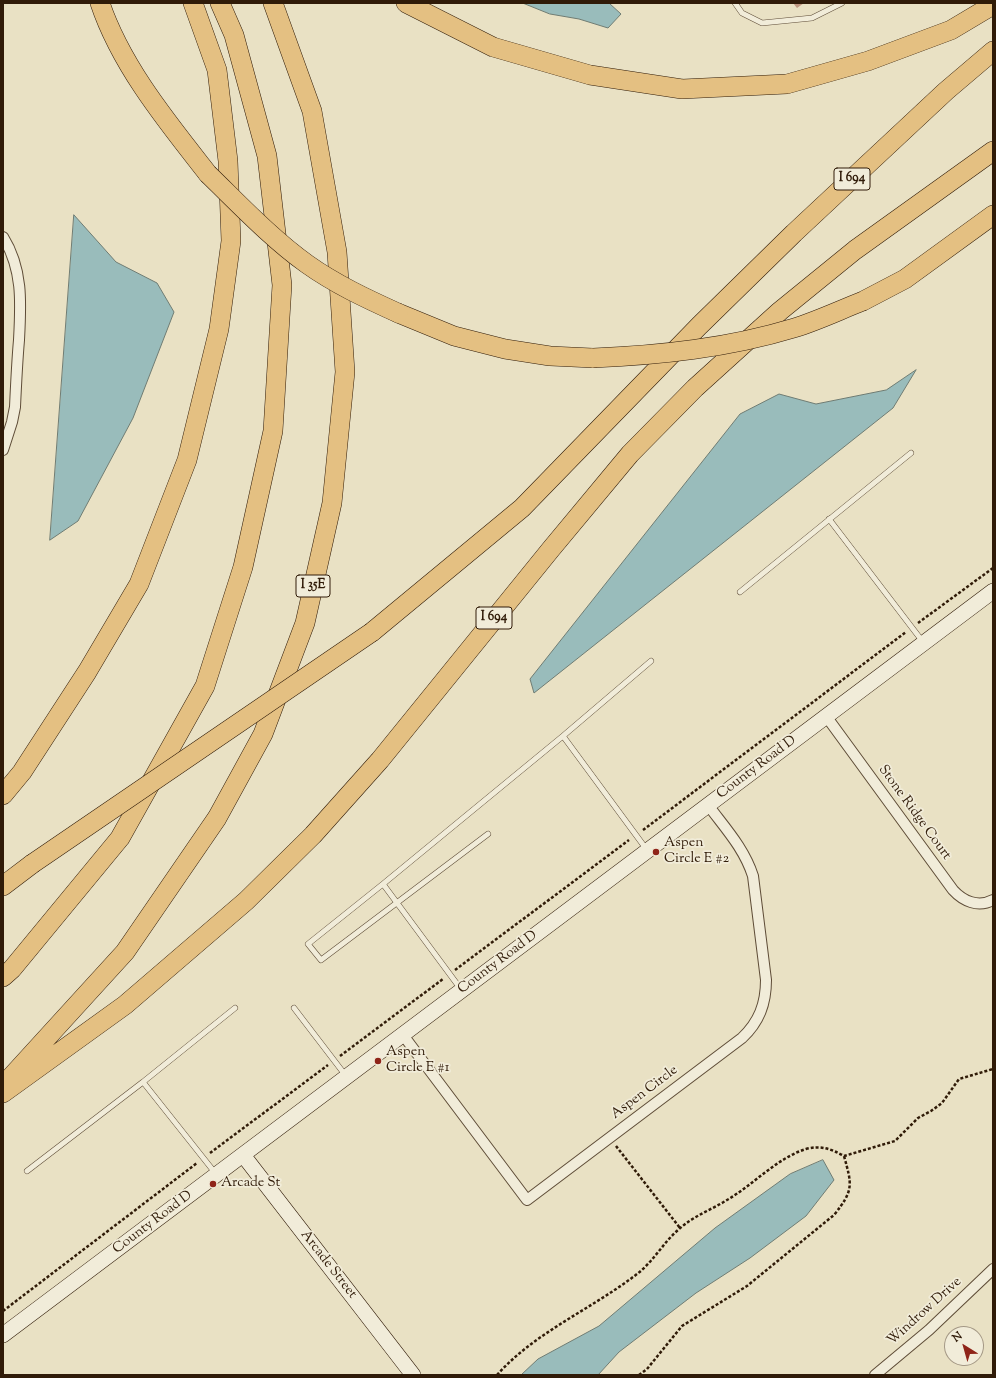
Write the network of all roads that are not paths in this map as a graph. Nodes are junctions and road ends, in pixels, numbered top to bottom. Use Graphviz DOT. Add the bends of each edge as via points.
graph roads {
  1 [pos="100,3"];
  2 [pos="194,3"];
  3 [pos="220,3"];
  4 [pos="273,3"];
  5 [pos="406,3"];
  6 [pos="735,3"];
  7 [pos="842,3"];
  8 [pos="993,5"];
  9 [pos="993,52"];
  10 [pos="993,151"];
  11 [pos="993,216"];
  12 [pos="3,237"];
  13 [pos="3,450"];
  14 [pos="911,453"];
  15 [pos="829,519"];
  16 [pos="993,591"];
  17 [pos="740,592"];
  18 [pos="924,643"];
  19 [pos="651,661"];
  20 [pos="826,716"];
  21 [pos="563,736"];
  22 [pos="3,795"];
  23 [pos="708,805"];
  24 [pos="488,834"];
  25 [pos="648,850"];
  26 [pos="383,884"];
  27 [pos="3,886"];
  28 [pos="993,900"];
  29 [pos="397,902"];
  30 [pos="3,977"];
  31 [pos="462,990"];
  32 [pos="234,1008"];
  33 [pos="294,1008"];
  34 [pos="403,1035"];
  35 [pos="347,1077"];
  36 [pos="143,1082"];
  37 [pos="3,1086"];
  38 [pos="3,1093"];
  39 [pos="243,1155"];
  40 [pos="27,1172"];
  41 [pos="216,1175"];
  42 [pos="993,1269"];
  43 [pos="3,1335"];
  44 [pos="413,1375"];
  45 [pos="875,1375"];
  1 -- 11 [label="highway, bridge" via="105,18 139,81 169,124 208,174 255,221 308,264 362,297 454,336 505,349 550,356 593,358 649,355 714,347 795,328 862,301 905,279"];
  2 -- 22 [label="highway" via="217,70 228,161 231,241 217,337 187,460 139,584 87,672 22,772"];
  3 -- 30 [label="highway" via="234,35 267,156 282,285 273,431 245,559 205,686 120,838"];
  4 -- 37 [label="highway, I 35E" via="312,111 337,252 345,372 332,503 305,623 263,734 217,818 125,952"];
  5 -- 8 [label="highway" via="494,47 590,75 682,89 787,84 868,61 951,30"];
  6 -- 7 [label="lane" via="742,13 762,24 812,18"];
  9 -- 27 [label="highway, I 694, bridge" via="946,90 789,238 699,326 522,508 372,632"];
  10 -- 38 [label="highway, I 694" via="855,250 780,311 695,388 630,454 380,760 313,835 246,901 125,1006"];
  12 -- 13 [label="street" via="16,263 21,301 15,407"];
  14 -- 15 [label="lane"];
  15 -- 17 [label="lane"];
  15 -- 18 [label="lane"];
  16 -- 18 [label="street, County Road D"];
  18 -- 20 [label="street, County Road D"];
  19 -- 21 [label="lane"];
  20 -- 23 [label="street, County Road D"];
  20 -- 28 [label="street, Stone Ridge Court" via="953,890 968,902 979,904"];
  21 -- 25 [label="lane"];
  21 -- 26 [label="lane"];
  23 -- 25 [label="street, County Road D"];
  23 -- 34 [label="street, Aspen Circle" via="740,848 753,876 766,994 757,1021 742,1038 527,1200"];
  24 -- 29 [label="lane"];
  25 -- 31 [label="street, County Road D"];
  26 -- 29 [label="lane"];
  26 -- 29 [label="lane" via="308,944 321,960"];
  29 -- 31 [label="lane"];
  31 -- 34 [label="street, County Road D"];
  32 -- 36 [label="lane"];
  33 -- 35 [label="lane"];
  34 -- 35 [label="street, County Road D"];
  35 -- 39 [label="street, County Road D"];
  36 -- 40 [label="lane"];
  36 -- 41 [label="lane"];
  39 -- 41 [label="street, County Road D"];
  39 -- 44 [label="street, Arcade Street"];
  41 -- 43 [label="street, County Road D"];
  42 -- 45 [label="street, Windrow Drive" via="929,1330"];
}
